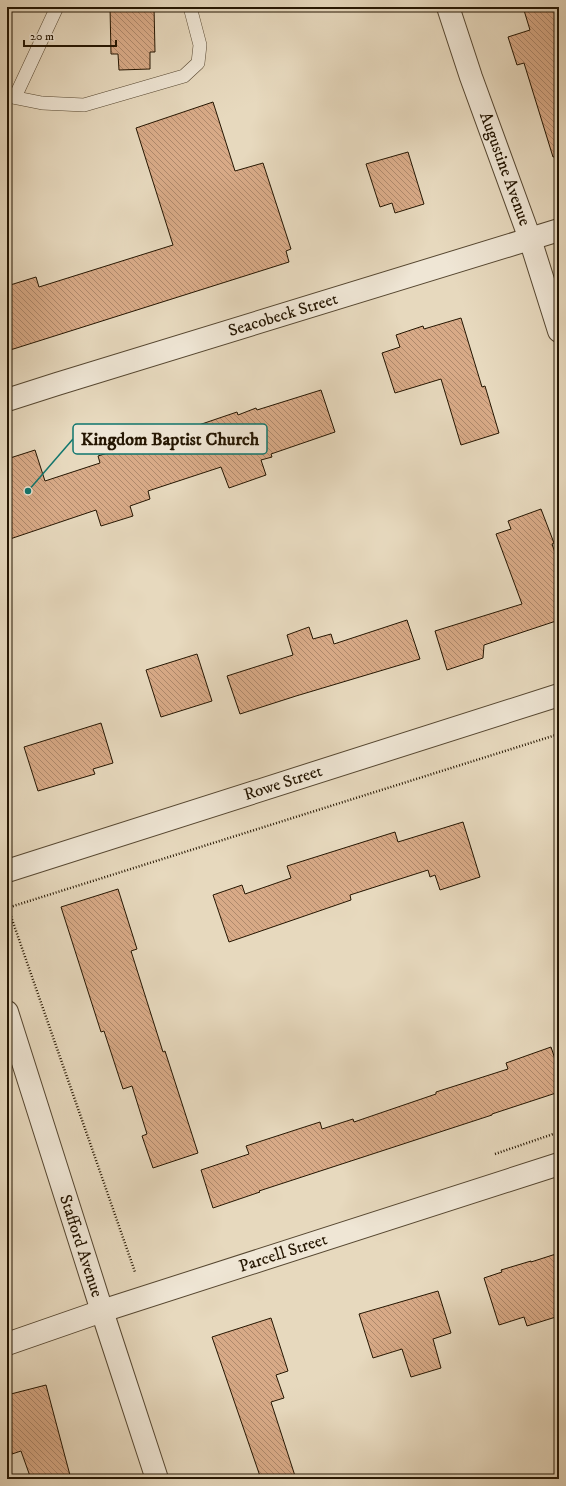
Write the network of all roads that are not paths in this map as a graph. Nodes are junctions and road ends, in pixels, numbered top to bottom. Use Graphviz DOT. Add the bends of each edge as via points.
graph roads {
  1 [pos="57,7"];
  2 [pos="190,7"];
  3 [pos="448,7"];
  4 [pos="11,96"];
  5 [pos="559,230"];
  6 [pos="530,239"];
  7 [pos="559,331"];
  8 [pos="7,400"];
  9 [pos="559,695"];
  10 [pos="7,871"];
  11 [pos="7,1012"];
  12 [pos="559,1164"];
  13 [pos="102,1311"];
  14 [pos="7,1344"];
  15 [pos="157,1479"];
  1 -- 4 [label="lane"];
  2 -- 4 [label="lane" via="200,45 198,63 184,76 84,105 42,103"];
  3 -- 6 [label="street, Augustine Avenue"];
  5 -- 6 [label="street, Seacobeck Street"];
  6 -- 7 [label="street, Augustine Avenue"];
  6 -- 8 [label="street, Seacobeck Street"];
  9 -- 10 [label="street, Rowe Street"];
  11 -- 13 [label="street, Stafford Avenue"];
  12 -- 13 [label="street, Parcell Street"];
  13 -- 14 [label="street, Parcell Street"];
  13 -- 15 [label="street, Stafford Avenue"];
}
